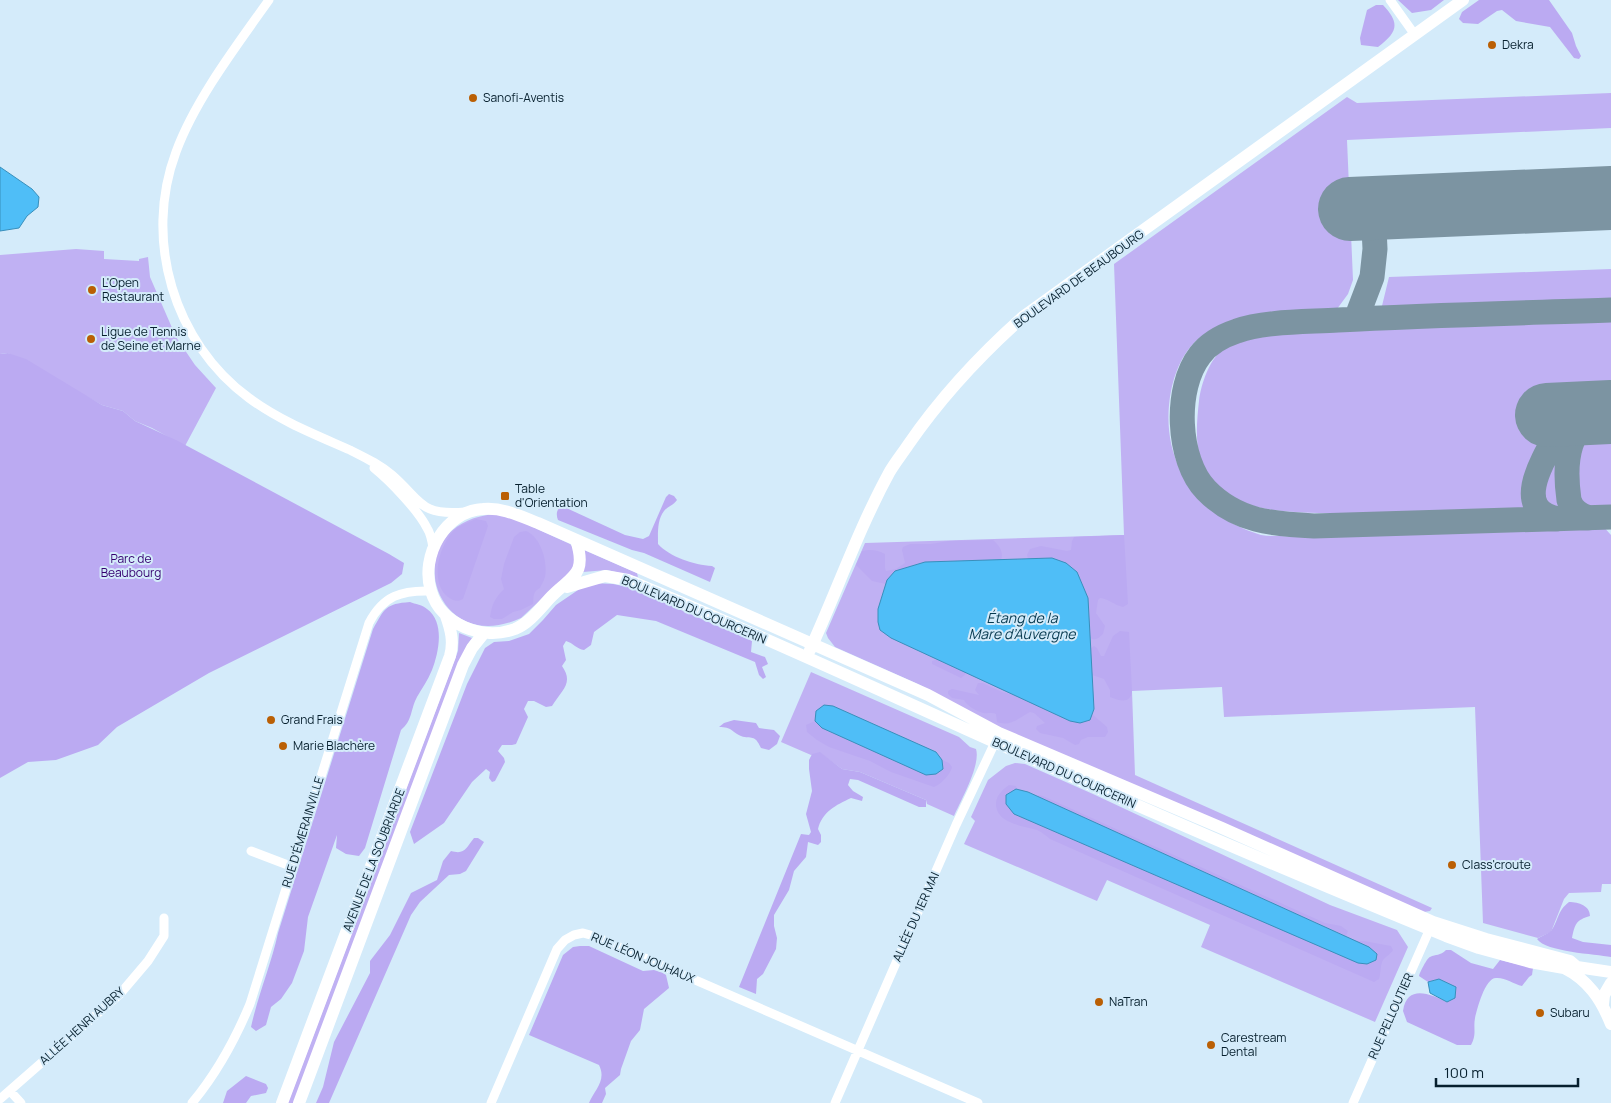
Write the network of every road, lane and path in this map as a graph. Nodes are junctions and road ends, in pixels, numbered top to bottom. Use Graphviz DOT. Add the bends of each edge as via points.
graph roads {
  1 [pos="269,0"];
  2 [pos="1390,0"];
  3 [pos="1463,0"];
  4 [pos="1415,35"];
  5 [pos="350,450"];
  6 [pos="468,512"];
  7 [pos="576,540"];
  8 [pos="433,548"];
  9 [pos="431,591"];
  10 [pos="558,591"];
  11 [pos="446,616"];
  12 [pos="484,633"];
  13 [pos="813,644"];
  14 [pos="807,656"];
  15 [pos="997,738"];
  16 [pos="251,851"];
  17 [pos="293,867"];
  18 [pos="164,918"];
  19 [pos="1431,926"];
  20 [pos="1570,968"];
  21 [pos="1611,972"];
  22 [pos="1611,982"];
  23 [pos="1603,1004"];
  24 [pos="1611,1024"];
  25 [pos="859,1051"];
  26 [pos="10,1091"];
  27 [pos="0,1100"];
  28 [pos="21,1103"];
  29 [pos="192,1103"];
  30 [pos="282,1103"];
  31 [pos="299,1103"];
  32 [pos="491,1103"];
  33 [pos="835,1103"];
  34 [pos="978,1103"];
  35 [pos="1353,1103"];
  1 -- 5 [label="street" via="206,94 176,150 163,214 166,267 185,322 223,376 265,409"];
  2 -- 4 [label="street"];
  3 -- 4 [label="main road, BOULEVARD DE BEAUBOURG"];
  4 -- 13 [label="main road, BOULEVARD DE BEAUBOURG" via="1024,316 996,341 934,409 889,472"];
  5 -- 6 [label="street" via="376,462 394,476 422,506 442,513"];
  5 -- 8 [label="street" via="381,474 410,506 428,530"];
  6 -- 7 [label="main road" via="491,508 508,512"];
  6 -- 8 [label="main road" via="446,527"];
  7 -- 10 [label="main road" via="580,567"];
  7 -- 13 [label="main road, BOULEVARD DU COURCERIN"];
  8 -- 9 [label="main road" via="429,571"];
  9 -- 11 [label="main road"];
  9 -- 17 [label="street, RUE D'ÉMERAINVILLE" via="405,593 387,599 369,623"];
  10 -- 12 [label="main road" via="531,619 516,628"];
  10 -- 14 [label="main road, BOULEVARD DU COURCERIN" via="595,578 620,578"];
  11 -- 12 [label="main road"];
  11 -- 30 [label="main road, AVENUE DE LA SOUBRIARDE" via="452,633 450,656"];
  12 -- 31 [label="main road, AVENUE DE LA SOUBRIARDE" via="467,656"];
  13 -- 14 [label="main road, BOULEVARD DE BEAUBOURG"];
  13 -- 15 [label="main road, BOULEVARD DU COURCERIN" via="928,695"];
  14 -- 15 [label="main road, BOULEVARD DU COURCERIN"];
  15 -- 19 [label="main road, BOULEVARD DU COURCERIN" via="1167,818"];
  15 -- 25 [label="street, ALLÉE DU 1ER MAI"];
  16 -- 17 [label="street"];
  17 -- 29 [label="street, RUE D'ÉMERAINVILLE" via="250,1004 219,1068"];
  18 -- 26 [label="street, ALLÉE HENRI AUBRY" via="164,936 120,994"];
  19 -- 20 [label="main road, BOULEVARD DU COURCERIN" via="1493,952"];
  19 -- 35 [label="street, RUE PELLOUTIER"];
  20 -- 21 [label="main road, BOULEVARD DU COURCERIN"];
  20 -- 23 [label="main road"];
  22 -- 23 [label="main road"];
  23 -- 24 [label="main road"];
  25 -- 32 [label="street, RUE LÉON JOUHAUX" via="589,934 577,934 557,949"];
  25 -- 33 [label="street, ALLÉE DU 1ER MAI"];
  25 -- 34 [label="street"];
  26 -- 27 [label="street, ALLÉE HENRI AUBRY"];
  26 -- 28 [label="street"];
}
